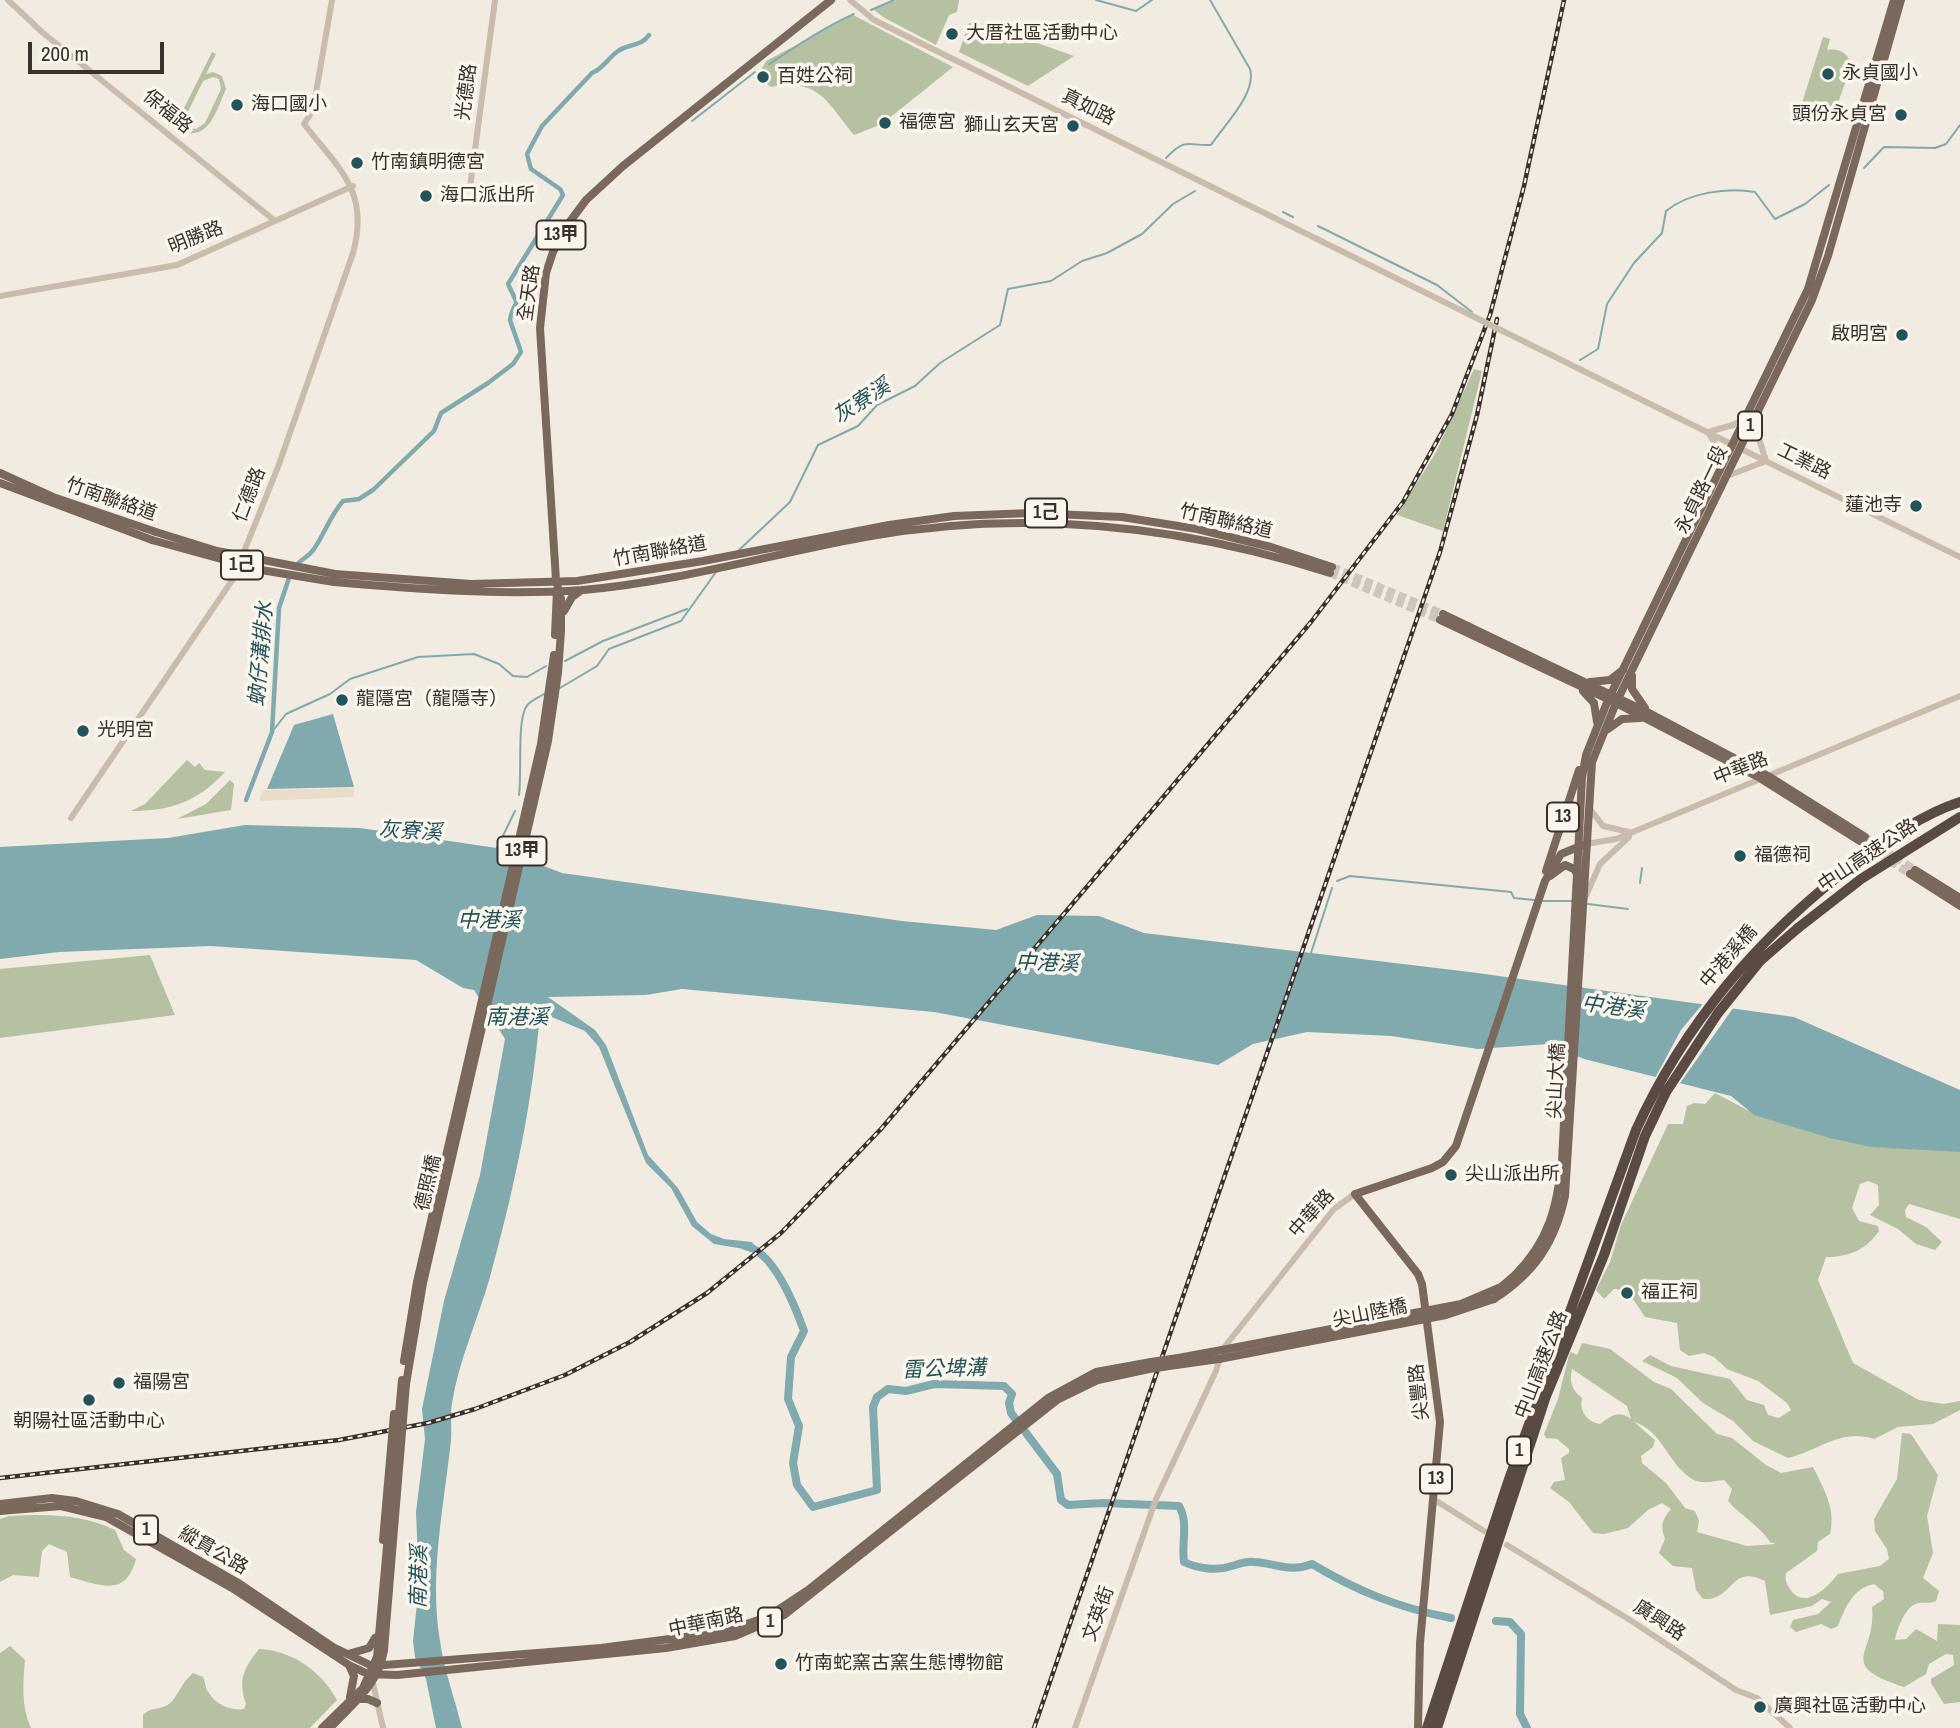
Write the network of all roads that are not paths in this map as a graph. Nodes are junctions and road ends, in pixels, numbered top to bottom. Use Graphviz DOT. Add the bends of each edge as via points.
graph roads {
  1 [pos="8,0"];
  2 [pos="332,0"];
  3 [pos="495,0"];
  4 [pos="831,0"];
  5 [pos="850,0"];
  6 [pos="1894,0"];
  7 [pos="1901,0"];
  8 [pos="1885,42"];
  9 [pos="353,186"];
  10 [pos="470,187"];
  11 [pos="275,221"];
  12 [pos="0,296"];
  13 [pos="1634,396"];
  14 [pos="1750,418"];
  15 [pos="1708,432"];
  16 [pos="1737,446"];
  17 [pos="1766,461"];
  18 [pos="0,473"];
  19 [pos="1723,475"];
  20 [pos="0,483"];
  21 [pos="154,536"];
  22 [pos="1960,557"];
  23 [pos="704,566"];
  24 [pos="1331,570"];
  25 [pos="335,578"];
  26 [pos="556,579"];
  27 [pos="557,590"];
  28 [pos="582,590"];
  29 [pos="558,631"];
  30 [pos="1630,667"];
  31 [pos="1569,681"];
  32 [pos="1587,682"];
  33 [pos="1960,696"];
  34 [pos="1614,699"];
  35 [pos="1648,716"];
  36 [pos="1600,731"];
  37 [pos="1586,755"];
  38 [pos="1764,777"];
  39 [pos="1960,802"];
  40 [pos="1587,804"];
  41 [pos="1960,817"];
  42 [pos="71,818"];
  43 [pos="1634,831"];
  44 [pos="1862,839"];
  45 [pos="1583,845"];
  46 [pos="1585,875"];
  47 [pos="1545,881"];
  48 [pos="1960,898"];
  49 [pos="1960,906"];
  50 [pos="1798,928"];
  51 [pos="1640,1133"];
  52 [pos="1565,1163"];
  53 [pos="1355,1194"];
  54 [pos="1609,1208"];
  55 [pos="1220,1354"];
  56 [pos="404,1382"];
  57 [pos="1435,1500"];
  58 [pos="0,1504"];
  59 [pos="0,1511"];
  60 [pos="1484,1531"];
  61 [pos="1507,1545"];
  62 [pos="276,1611"];
  63 [pos="375,1637"];
  64 [pos="384,1650"];
  65 [pos="348,1654"];
  66 [pos="349,1665"];
  67 [pos="397,1671"];
  68 [pos="374,1673"];
  69 [pos="354,1698"];
  70 [pos="1443,1699"];
  71 [pos="377,1703"];
  72 [pos="1420,1714"];
  73 [pos="323,1728"];
  74 [pos="383,1728"];
  75 [pos="1075,1728"];
  76 [pos="1418,1728"];
  77 [pos="1426,1728"];
  78 [pos="1437,1728"];
  79 [pos="1790,1728"];
  1 -- 11 [label="street, 保福路" via="41,32"];
  2 -- 9 [label="street" via="313,110 304,124"];
  3 -- 10 [label="street, 光德路"];
  4 -- 26 [label="main road, 全天路 / 13甲" via="623,166 586,200 552,252 540,328"];
  5 -- 13 [label="street, 真如路, bridge" via="874,20"];
  6 -- 8 [label="main road, 永貞路一段 / 1"];
  7 -- 8 [label="main road, 永貞路一段 / 1"];
  8 -- 14 [label="main road, 永貞路一段 / 1" via="1828,256 1812,300"];
  9 -- 11 [label="street, 明勝路"];
  9 -- 42 [label="street, 仁德路" via="359,222 353,253 278,467 233,579"];
  11 -- 12 [label="street, 明勝路" via="177,265"];
  13 -- 15 [label="street, 工業路"];
  14 -- 15 [label="street"];
  14 -- 16 [label="main road, 永貞路一段 / 1"];
  14 -- 17 [label="street"];
  15 -- 16 [label="street, 工業路"];
  15 -- 19 [label="street" via="1717,447"];
  16 -- 17 [label="street, 工業路"];
  16 -- 19 [label="main road, 永貞路一段 / 1"];
  17 -- 19 [label="street"];
  17 -- 22 [label="street, 工業路"];
  18 -- 21 [label="main road, 竹南聯絡道 / 1己"];
  19 -- 30 [label="main road, 永貞路一段 / 1"];
  20 -- 21 [label="main road, 竹南聯絡道 / 1己"];
  21 -- 25 [label="main road, 竹南聯絡道 / 1己, bridge"];
  23 -- 24 [label="main road, 竹南聯絡道 / 1己" via="927,519 1031,513 1122,517 1197,529 1271,547"];
  23 -- 26 [label="main road, 竹南聯絡道 / 1己" via="576,582"];
  23 -- 28 [label="main road, 竹南聯絡道 / 1己"];
  25 -- 26 [label="main road, 竹南聯絡道 / 1己" via="471,583"];
  25 -- 27 [label="main road, 竹南聯絡道 / 1己" via="467,592"];
  26 -- 27 [label="main road, 全天路 / 13甲"];
  27 -- 28 [label="main road, 竹南聯絡道 / 1己"];
  27 -- 29 [label="main road, 13甲"];
  28 -- 29 [label="main road" via="565,605"];
  29 -- 56 [label="main road, 德照橋 / 13甲" via="541,744 417,1282"];
  30 -- 32 [label="main road" via="1610,680"];
  30 -- 34 [label="main road, 永貞路一段 / 1"];
  30 -- 35 [label="main road" via="1632,689"];
  31 -- 32 [label="main road" via="1441,617"];
  31 -- 34 [label="main road"];
  31 -- 36 [label="main road" via="1594,704"];
  32 -- 34 [label="main road"];
  33 -- 38 [label="street, 中華路"];
  34 -- 35 [label="main road"];
  34 -- 36 [label="main road, 永貞路一段 / 1"];
  35 -- 36 [label="main road" via="1622,719"];
  35 -- 38 [label="main road"];
  36 -- 37 [label="main road, 永貞路一段 / 1"];
  36 -- 40 [label="main road, 永貞路一段 / 1"];
  37 -- 45 [label="main road, 永貞路一段 / 1"];
  37 -- 47 [label="main road, 13"];
  38 -- 43 [label="street, 中華路"];
  38 -- 44 [label="main road"];
  39 -- 51 [label="highway, 中港溪橋" via="1875,848 1785,921 1730,977 1678,1047"];
  40 -- 43 [label="street" via="1603,826"];
  40 -- 45 [label="main road, 永貞路一段 / 1"];
  41 -- 50 [label="highway, 中山高速公路 / 1, bridge" via="1861,878"];
  43 -- 45 [label="street, 中華路"];
  43 -- 46 [label="street"];
  45 -- 46 [label="main road, 永貞路一段 / 1"];
  45 -- 47 [label="main road, 中華路 / 13" via="1561,854"];
  46 -- 47 [label="main road" via="1565,865"];
  46 -- 52 [label="main road, 尖山大橋 / 1"];
  46 -- 52 [label="main road, 尖山大橋 / 1"];
  47 -- 53 [label="main road, 中華路 / 13" via="1456,1146 1443,1162"];
  48 -- 49 [label="main road" via="1912,872"];
  50 -- 51 [label="highway, 中港溪橋 / 1" via="1760,961 1718,1013"];
  51 -- 54 [label="highway, 中港溪橋"];
  51 -- 70 [label="highway, 中山高速公路 / 1" via="1604,1255 1546,1396"];
  52 -- 55 [label="main road, 尖山陸橋 / 1, bridge" via="1551,1224 1517,1279 1461,1304"];
  53 -- 55 [label="street, 中華路" via="1334,1209"];
  53 -- 57 [label="main road, 尖豐路 / 13" via="1413,1266 1422,1284 1440,1422"];
  54 -- 70 [label="highway, 中山高速公路 / 1" via="1508,1482"];
  55 -- 67 [label="main road, 中華南路 / 1, bridge" via="1096,1373 1038,1410 770,1619 674,1643"];
  55 -- 75 [label="street, 文英街" via="1156,1499"];
  56 -- 63 [label="main road, bridge" via="390,1440"];
  56 -- 64 [label="main road, bridge"];
  56 -- 73 [label="main road, 德照橋 / 13甲, bridge" via="377,1657 363,1688"];
  57 -- 60 [label="street"];
  57 -- 72 [label="main road, 尖豐路 / 13" via="1423,1609"];
  58 -- 62 [label="main road, 縱貫公路 / 1" via="52,1498 118,1514"];
  59 -- 62 [label="main road, 縱貫公路 / 1" via="61,1506 106,1517"];
  61 -- 79 [label="street, 廣興路" via="1736,1690 1757,1698"];
  62 -- 65 [label="main road, 縱貫公路 / 1"];
  62 -- 66 [label="main road, 縱貫公路 / 1"];
  63 -- 65 [label="main road" via="369,1648"];
  63 -- 68 [label="main road"];
  64 -- 67 [label="main road"];
  64 -- 68 [label="main road"];
  65 -- 68 [label="main road, 縱貫公路 / 1"];
  66 -- 68 [label="main road, 縱貫公路 / 1"];
  66 -- 69 [label="main road"];
  67 -- 68 [label="main road, 縱貫公路 / 1"];
  68 -- 69 [label="main road"];
  68 -- 71 [label="street"];
  69 -- 71 [label="main road"];
  69 -- 73 [label="main road"];
  70 -- 77 [label="highway, 中山高速公路 / 1"];
  70 -- 78 [label="highway, 中山高速公路 / 1"];
  71 -- 74 [label="street"];
  72 -- 76 [label="main road, 13"];
  72 -- 77 [label="main road"];
}
